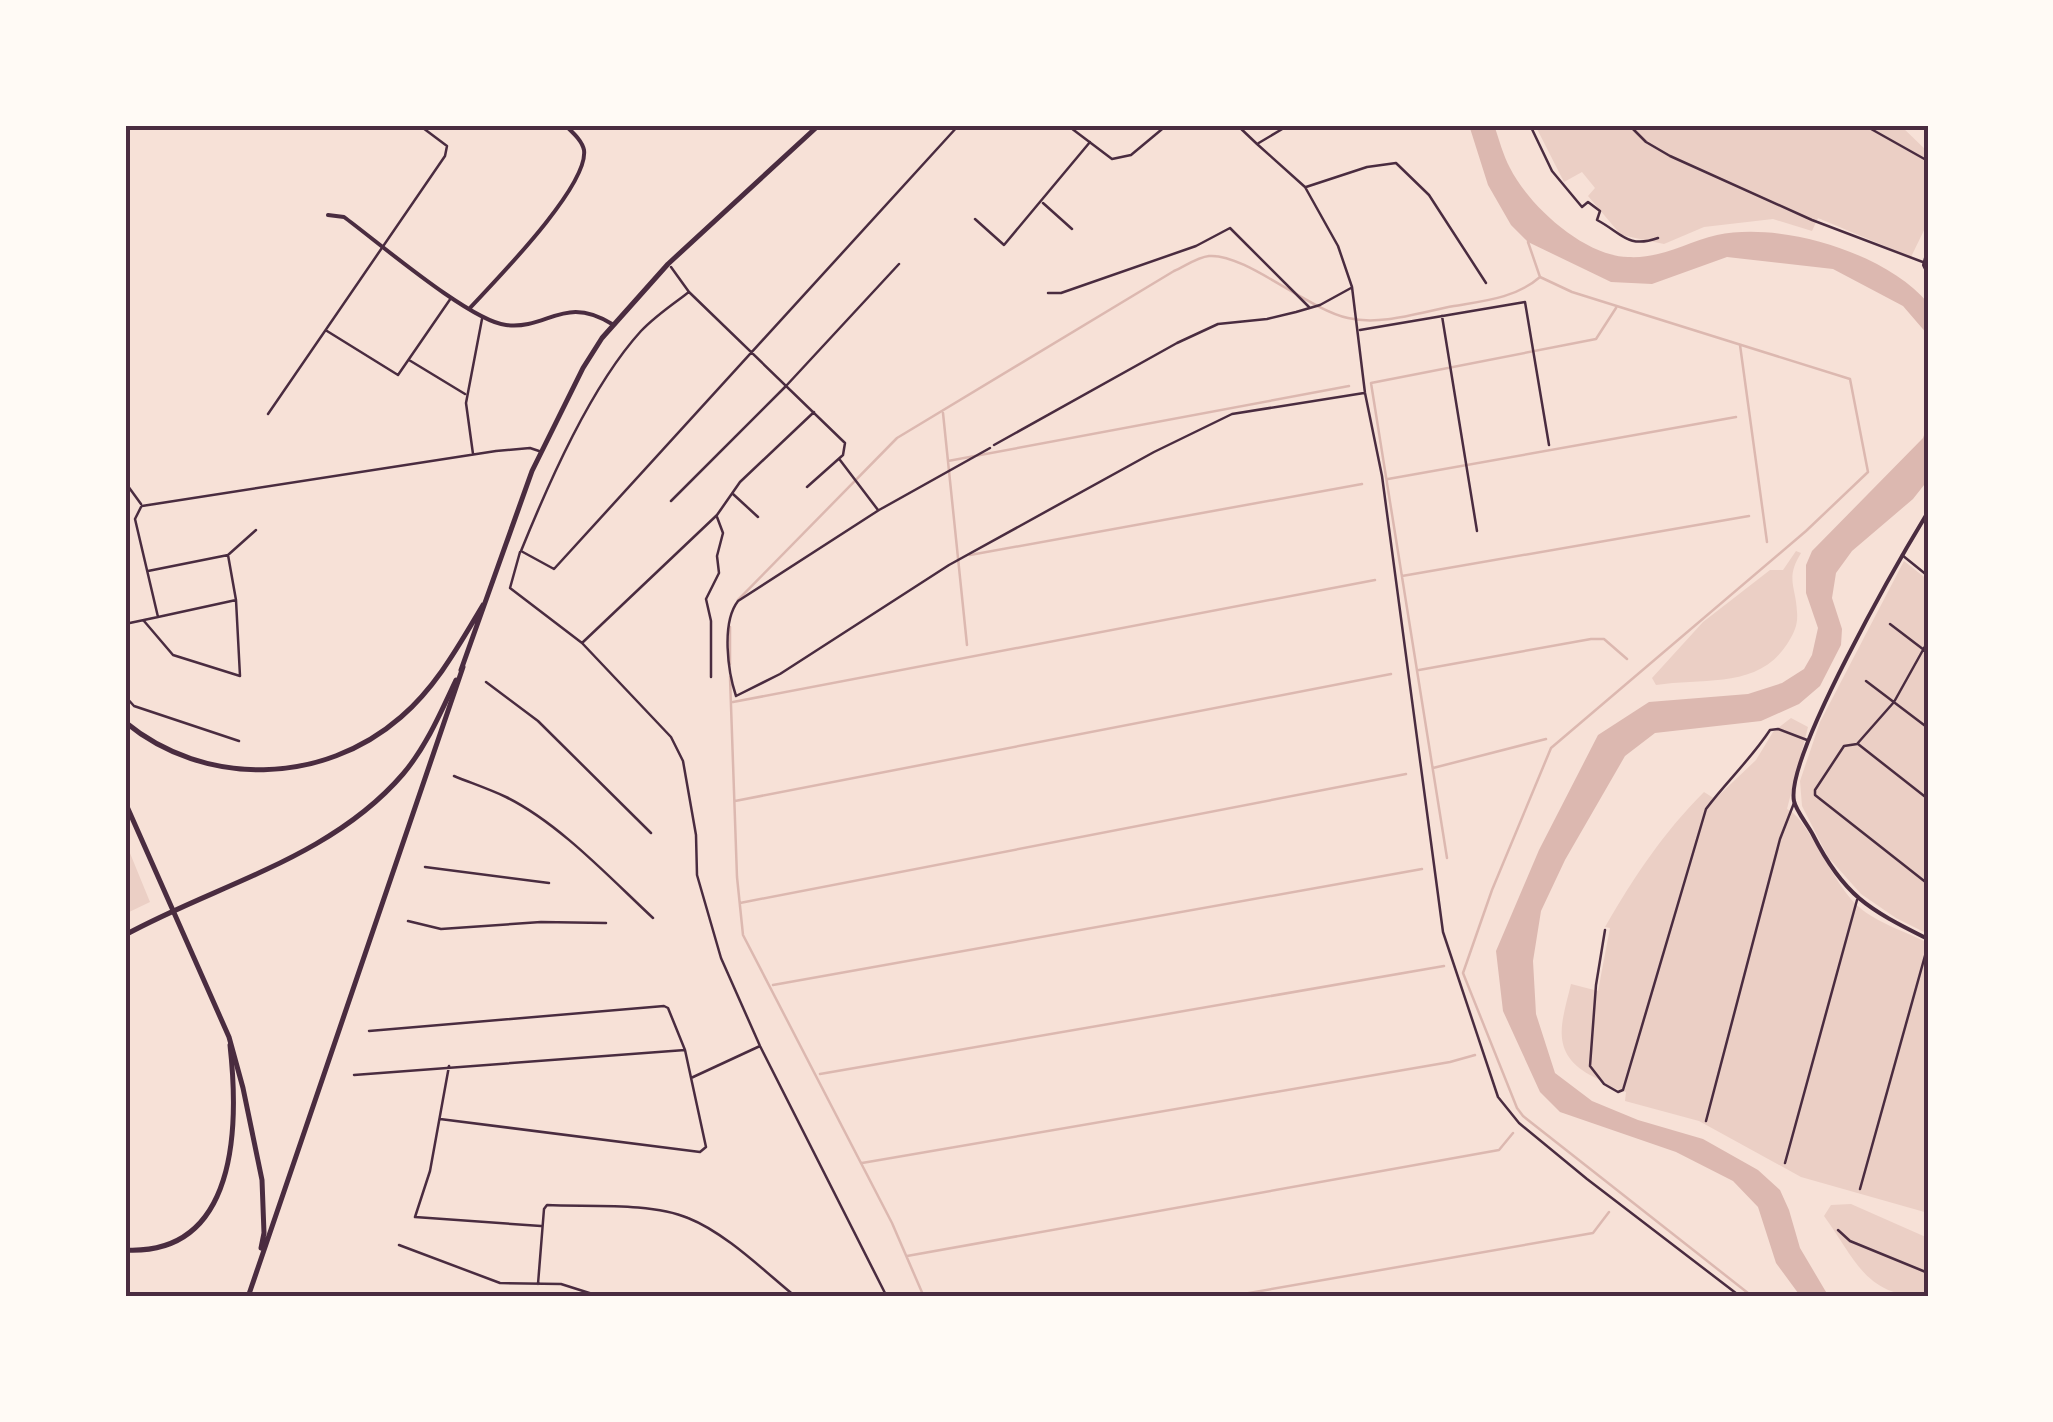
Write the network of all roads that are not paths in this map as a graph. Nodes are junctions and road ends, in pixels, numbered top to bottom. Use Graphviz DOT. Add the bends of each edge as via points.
graph roads {
  1 [pos="419,125"];
  2 [pos="565,125"];
  3 [pos="818,125"];
  4 [pos="1068,125"];
  5 [pos="1168,125"];
  6 [pos="1237,125"];
  7 [pos="1289,125"];
  8 [pos="1530,125"];
  9 [pos="1629,125"];
  10 [pos="1864,125"];
  11 [pos="958,126"];
  12 [pos="1090,142"];
  13 [pos="1256,144"];
  14 [pos="1928,161"];
  15 [pos="1305,187"];
  16 [pos="1042,202"];
  17 [pos="328,215"];
  18 [pos="975,219"];
  19 [pos="1072,229"];
  20 [pos="1658,238"];
  21 [pos="382,245"];
  22 [pos="1928,250"];
  23 [pos="668,264"];
  24 [pos="899,264"];
  25 [pos="1926,264"];
  26 [pos="1928,272"];
  27 [pos="1486,283"];
  28 [pos="1352,287"];
  29 [pos="690,292"];
  30 [pos="1048,293"];
  31 [pos="452,297"];
  32 [pos="1310,308"];
  33 [pos="469,309"];
  34 [pos="1442,315"];
  35 [pos="482,317"];
  36 [pos="612,324"];
  37 [pos="325,330"];
  38 [pos="1358,330"];
  39 [pos="750,352"];
  40 [pos="409,360"];
  41 [pos="786,386"];
  42 [pos="1365,393"];
  43 [pos="466,394"];
  44 [pos="814,412"];
  45 [pos="268,414"];
  46 [pos="1548,446"];
  47 [pos="540,451"];
  48 [pos="473,454"];
  49 [pos="840,459"];
  50 [pos="125,482"];
  51 [pos="807,487"];
  52 [pos="732,493"];
  53 [pos="671,501"];
  54 [pos="142,506"];
  55 [pos="878,510"];
  56 [pos="1928,512"];
  57 [pos="717,516"];
  58 [pos="758,517"];
  59 [pos="256,530"];
  60 [pos="1477,531"];
  61 [pos="521,551"];
  62 [pos="228,555"];
  63 [pos="1902,556"];
  64 [pos="146,572"];
  65 [pos="1928,576"];
  66 [pos="490,594"];
  67 [pos="236,600"];
  68 [pos="158,617"];
  69 [pos="144,621"];
  70 [pos="125,624"];
  71 [pos="1890,624"];
  72 [pos="1928,641"];
  73 [pos="582,644"];
  74 [pos="1922,648"];
  75 [pos="1928,653"];
  76 [pos="462,667"];
  77 [pos="711,676"];
  78 [pos="1866,681"];
  79 [pos="486,682"];
  80 [pos="125,696"];
  81 [pos="1894,702"];
  82 [pos="125,722"];
  83 [pos="1928,728"];
  84 [pos="1808,740"];
  85 [pos="240,741"];
  86 [pos="1857,744"];
  87 [pos="454,776"];
  88 [pos="1928,799"];
  89 [pos="125,802"];
  90 [pos="1794,802"];
  91 [pos="651,833"];
  92 [pos="424,866"];
  93 [pos="549,883"];
  94 [pos="1928,884"];
  95 [pos="1858,900"];
  96 [pos="653,918"];
  97 [pos="408,921"];
  98 [pos="606,923"];
  99 [pos="1605,930"];
  100 [pos="125,935"];
  101 [pos="1928,942"];
  102 [pos="370,1031"];
  103 [pos="229,1037"];
  104 [pos="760,1046"];
  105 [pos="685,1050"];
  106 [pos="450,1066"];
  107 [pos="354,1075"];
  108 [pos="690,1078"];
  109 [pos="440,1118"];
  110 [pos="1706,1120"];
  111 [pos="1785,1163"];
  112 [pos="1860,1189"];
  113 [pos="542,1226"];
  114 [pos="1838,1230"];
  115 [pos="399,1245"];
  116 [pos="125,1250"];
  117 [pos="1928,1272"];
  118 [pos="253,1280"];
  119 [pos="538,1284"];
  120 [pos="248,1297"];
  121 [pos="602,1297"];
  122 [pos="796,1297"];
  123 [pos="887,1297"];
  124 [pos="1741,1297"];
  1 -- 21 [label="street" via="448,150"];
  2 -- 33 [label="street" via="583,146 577,176 523,251"];
  3 -- 23 [label="main road"];
  4 -- 12 [label="street"];
  5 -- 12 [label="street" via="1132,155 1112,158"];
  6 -- 13 [label="street"];
  7 -- 13 [label="street"];
  8 -- 20 [label="street" via="1552,171 1582,207 1588,202 1600,211 1597,220 1627,241"];
  9 -- 25 [label="street" via="1670,156"];
  10 -- 14 [label="street"];
  11 -- 39 [label="street"];
  12 -- 16 [label="street"];
  13 -- 15 [label="street"];
  15 -- 27 [label="street" via="1396,163 1429,195"];
  15 -- 28 [label="street"];
  16 -- 18 [label="street" via="1004,245"];
  16 -- 19 [label="street"];
  17 -- 21 [label="street" via="344,216"];
  21 -- 31 [label="street"];
  21 -- 37 [label="street"];
  22 -- 25 [label="street"];
  23 -- 29 [label="street"];
  23 -- 36 [label="main road"];
  24 -- 41 [label="street"];
  25 -- 26 [label="street"];
  28 -- 32 [label="street"];
  28 -- 38 [label="street"];
  29 -- 39 [label="street"];
  29 -- 61 [label="street" via="648,325 614,366 548,486"];
  30 -- 32 [label="street" via="1179,252 1230,228"];
  31 -- 33 [label="street"];
  31 -- 40 [label="street"];
  32 -- 55 [label="street" via="1218,324 1177,343"];
  33 -- 35 [label="street"];
  34 -- 38 [label="street"];
  34 -- 46 [label="street" via="1526,304"];
  34 -- 60 [label="street"];
  35 -- 36 [label="street" via="512,325 574,312"];
  35 -- 43 [label="street"];
  36 -- 47 [label="main road"];
  37 -- 40 [label="street" via="398,374"];
  37 -- 45 [label="street"];
  38 -- 42 [label="street"];
  39 -- 41 [label="street"];
  39 -- 61 [label="street" via="554,570"];
  40 -- 43 [label="street"];
  41 -- 44 [label="street"];
  41 -- 53 [label="street"];
  42 -- 55 [label="street" via="1232,414 949,565 740,697 734,694 728,631 738,601"];
  42 -- 124 [label="street" via="1443,932 1503,1105"];
  43 -- 48 [label="street"];
  44 -- 49 [label="street" via="845,443"];
  44 -- 52 [label="street"];
  47 -- 48 [label="street"];
  47 -- 66 [label="main road"];
  48 -- 54 [label="street"];
  49 -- 51 [label="street"];
  49 -- 55 [label="street"];
  50 -- 54 [label="street"];
  52 -- 57 [label="street"];
  52 -- 58 [label="street"];
  54 -- 64 [label="street" via="135,519"];
  56 -- 63 [label="street"];
  57 -- 73 [label="street"];
  57 -- 77 [label="street" via="723,533 719,574 706,599"];
  59 -- 62 [label="street"];
  61 -- 73 [label="street" via="510,588"];
  62 -- 64 [label="street"];
  62 -- 67 [label="street"];
  63 -- 65 [label="street"];
  63 -- 84 [label="street"];
  64 -- 68 [label="street"];
  66 -- 76 [label="main road"];
  66 -- 82 [label="main road" via="442,674 400,718 320,760 278,771 211,766"];
  67 -- 68 [label="street"];
  67 -- 69 [label="street" via="240,676 172,655"];
  68 -- 69 [label="street"];
  69 -- 70 [label="street"];
  71 -- 74 [label="street"];
  72 -- 74 [label="street"];
  73 -- 104 [label="street" via="671,737 684,761 697,876 721,958"];
  74 -- 75 [label="street"];
  74 -- 81 [label="street"];
  76 -- 100 [label="main road" via="406,770 359,815 294,856"];
  76 -- 118 [label="main road"];
  78 -- 81 [label="street"];
  79 -- 91 [label="street" via="538,721"];
  80 -- 85 [label="street" via="134,706"];
  81 -- 83 [label="street"];
  81 -- 86 [label="street"];
  84 -- 90 [label="street"];
  84 -- 99 [label="street" via="1770,730 1706,809 1623,1090 1609,1089 1590,1066"];
  86 -- 88 [label="street"];
  86 -- 94 [label="street" via="1844,746 1815,795"];
  87 -- 96 [label="street" via="530,812"];
  89 -- 103 [label="main road"];
  90 -- 95 [label="street" via="1825,860"];
  90 -- 110 [label="street"];
  92 -- 93 [label="street"];
  95 -- 101 [label="street"];
  95 -- 111 [label="street"];
  97 -- 98 [label="street" via="441,929"];
  101 -- 112 [label="street"];
  102 -- 105 [label="street" via="660,1005 668,1008"];
  103 -- 116 [label="main road" via="233,1126 217,1198 200,1224 175,1242"];
  103 -- 118 [label="main road" via="262,1180 264,1234"];
  104 -- 108 [label="street"];
  104 -- 123 [label="street"];
  105 -- 106 [label="street"];
  105 -- 108 [label="street"];
  106 -- 107 [label="street"];
  106 -- 109 [label="street"];
  108 -- 109 [label="street" via="706,1147 700,1152"];
  109 -- 113 [label="street" via="415,1217"];
  113 -- 119 [label="street"];
  113 -- 122 [label="street" via="547,1204 686,1216"];
  114 -- 117 [label="street"];
  115 -- 119 [label="street" via="500,1284"];
  118 -- 120 [label="main road"];
  119 -- 121 [label="street"];
}
